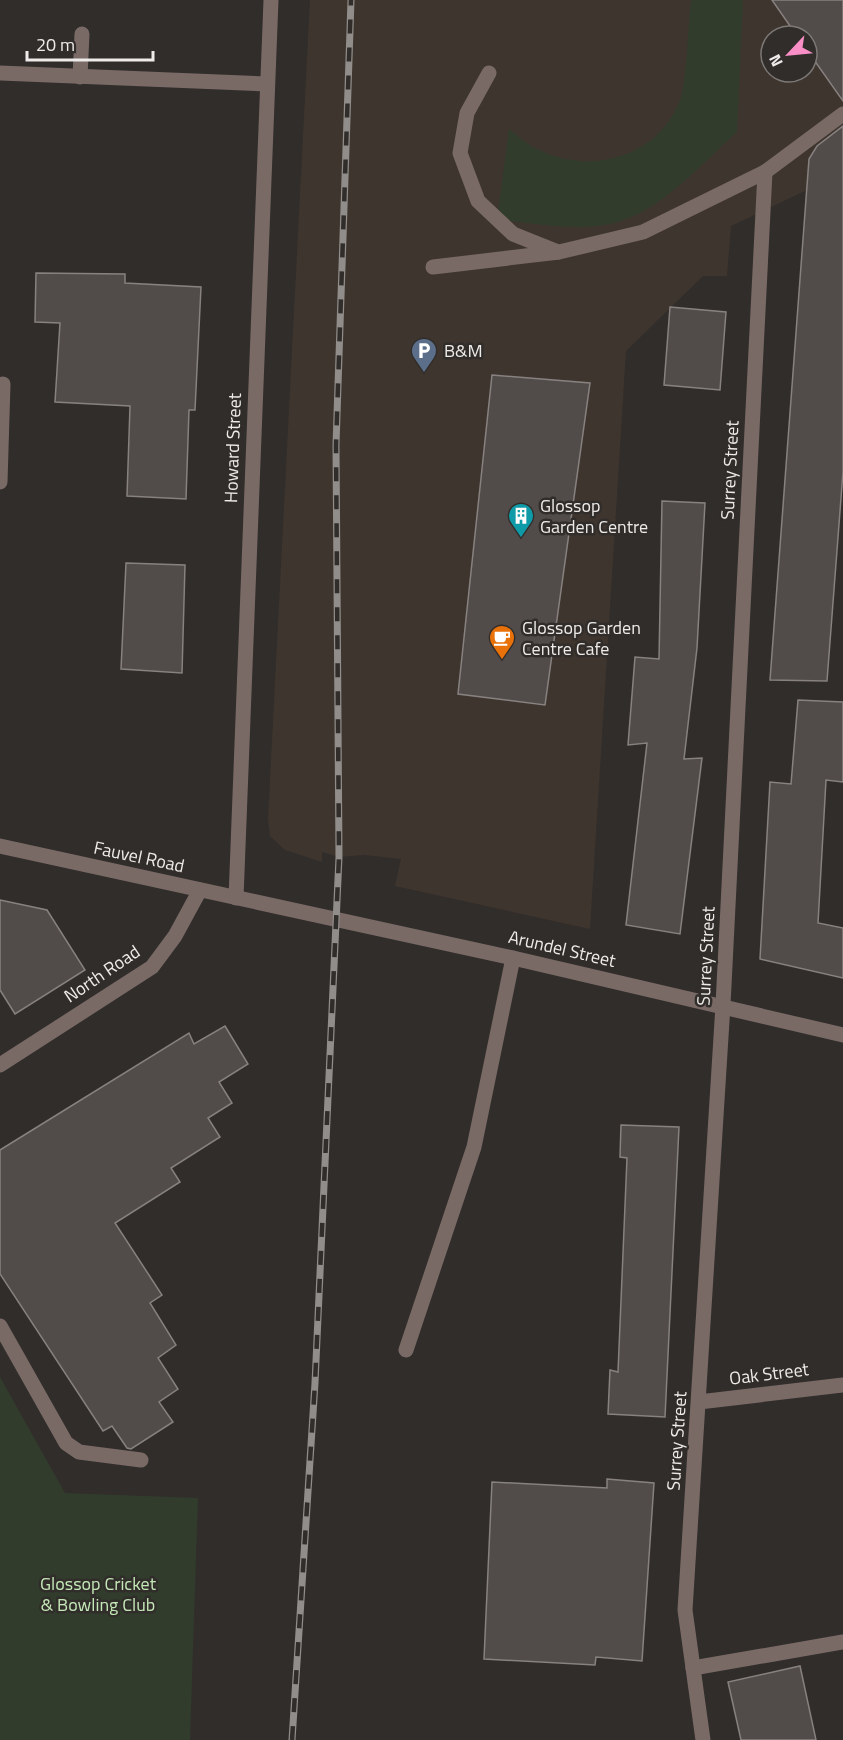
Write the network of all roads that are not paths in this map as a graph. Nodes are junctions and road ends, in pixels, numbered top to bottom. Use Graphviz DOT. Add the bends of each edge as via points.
graph roads {
  1 [pos="271,0"];
  2 [pos="82,34"];
  3 [pos="0,73"];
  4 [pos="489,73"];
  5 [pos="80,77"];
  6 [pos="267,84"];
  7 [pos="843,114"];
  8 [pos="765,172"];
  9 [pos="559,252"];
  10 [pos="433,267"];
  11 [pos="3,384"];
  12 [pos="0,482"];
  13 [pos="0,846"];
  14 [pos="200,890"];
  15 [pos="236,898"];
  16 [pos="271,904"];
  17 [pos="513,958"];
  18 [pos="723,1005"];
  19 [pos="843,1035"];
  20 [pos="0,1065"];
  21 [pos="0,1326"];
  22 [pos="406,1350"];
  23 [pos="843,1385"];
  24 [pos="699,1402"];
  25 [pos="141,1460"];
  26 [pos="843,1642"];
  27 [pos="693,1668"];
  28 [pos="703,1740"];
  1 -- 6 [label="street, Howard Street"];
  2 -- 5 [label="street"];
  3 -- 5 [label="street"];
  4 -- 9 [label="street" via="467,113 460,153 478,201 513,234"];
  5 -- 6 [label="street"];
  6 -- 15 [label="street, Howard Street"];
  7 -- 8 [label="street"];
  8 -- 9 [label="street" via="643,232"];
  8 -- 18 [label="street, Surrey Street"];
  9 -- 10 [label="street"];
  11 -- 12 [label="street"];
  13 -- 14 [label="street, Fauvel Road"];
  14 -- 15 [label="street, Fauvel Road"];
  14 -- 20 [label="street, North Road" via="152,967"];
  15 -- 16 [label="street, Fauvel Road"];
  16 -- 17 [label="street, Arundel Street"];
  17 -- 18 [label="street, Arundel Street"];
  17 -- 22 [label="street" via="474,1148"];
  18 -- 19 [label="street, Arundel Street"];
  18 -- 24 [label="street, Surrey Street"];
  21 -- 25 [label="street" via="66,1443 78,1452"];
  23 -- 24 [label="street, Oak Street"];
  24 -- 27 [label="street, Surrey Street" via="685,1610"];
  26 -- 27 [label="street"];
  27 -- 28 [label="street, Surrey Street"];
}
